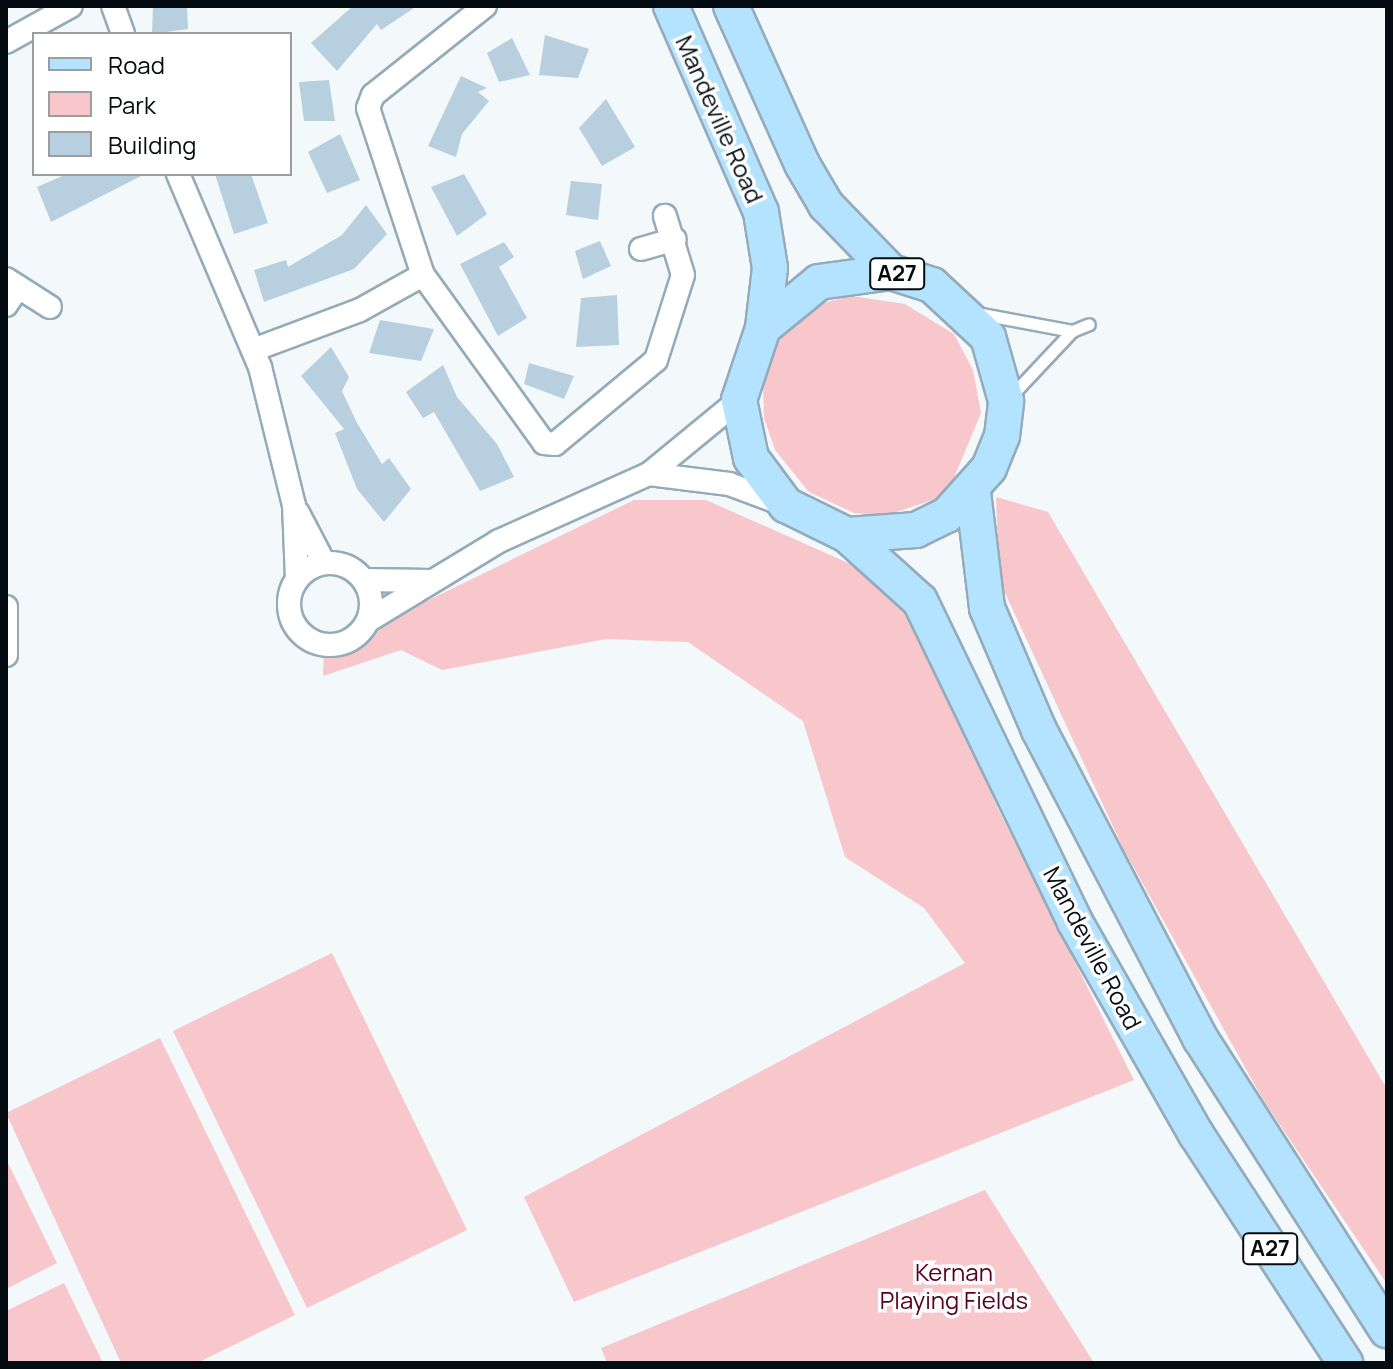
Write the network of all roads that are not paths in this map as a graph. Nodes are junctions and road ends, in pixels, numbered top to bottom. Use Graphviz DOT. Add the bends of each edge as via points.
graph roads {
  1 [pos="71,6"];
  2 [pos="113,6"];
  3 [pos="485,6"];
  4 [pos="671,6"];
  5 [pos="731,6"];
  6 [pos="122,32"];
  7 [pos="6,42"];
  8 [pos="179,176"];
  9 [pos="665,216"];
  10 [pos="675,239"];
  11 [pos="641,249"];
  12 [pos="891,272"];
  13 [pos="423,275"];
  14 [pos="10,290"];
  15 [pos="50,307"];
  16 [pos="968,311"];
  17 [pos="1089,324"];
  18 [pos="763,328"];
  19 [pos="1072,331"];
  20 [pos="253,350"];
  21 [pos="739,400"];
  22 [pos="1006,401"];
  23 [pos="649,474"];
  24 [pos="973,492"];
  25 [pos="294,505"];
  26 [pos="786,505"];
  27 [pos="847,535"];
  28 [pos="324,563"];
  29 [pos="297,579"];
  30 [pos="364,580"];
  31 [pos="430,581"];
  32 [pos="6,607"];
  33 [pos="369,620"];
  34 [pos="6,655"];
  35 [pos="1387,1330"];
  36 [pos="1345,1363"];
  1 -- 7 [label="street"];
  2 -- 6 [label="street"];
  3 -- 13 [label="street" via="373,95 368,108"];
  4 -- 18 [label="main road, Mandeville Road / A27" via="761,212 770,268"];
  5 -- 12 [label="main road, A27" via="826,205"];
  8 -- 20 [label="street"];
  9 -- 10 [label="street"];
  10 -- 11 [label="street"];
  10 -- 13 [label="street" via="683,275 656,360 555,444 534,433"];
  12 -- 16 [label="main road, A27" via="932,285"];
  12 -- 18 [label="main road, A27" via="819,282"];
  13 -- 20 [label="street" via="360,310"];
  14 -- 15 [label="street"];
  16 -- 19 [label="lane"];
  16 -- 22 [label="main road, A27" via="991,344"];
  17 -- 19 [label="lane"];
  18 -- 21 [label="main road, A27" via="746,362"];
  19 -- 22 [label="lane"];
  20 -- 25 [label="street"];
  21 -- 23 [label="street"];
  21 -- 26 [label="main road, A27" via="751,458"];
  22 -- 24 [label="main road, A27" via="1002,436"];
  23 -- 26 [label="street" via="729,484"];
  23 -- 31 [label="street" via="574,502"];
  24 -- 27 [label="main road, A27" via="916,530"];
  24 -- 35 [label="main road, A27" via="987,608 1045,743 1200,1038"];
  25 -- 28 [label="street"];
  25 -- 29 [label="street"];
  26 -- 27 [label="main road, A27"];
  27 -- 36 [label="main road, Mandeville Road / A27" via="920,601 1075,922 1196,1134"];
  28 -- 29 [label="street"];
  28 -- 30 [label="street" via="346,566"];
  29 -- 33 [label="street" via="288,606 310,641 351,641"];
  30 -- 31 [label="street"];
  30 -- 33 [label="street"];
  31 -- 33 [label="street"];
  32 -- 34 [label="street"];
}
